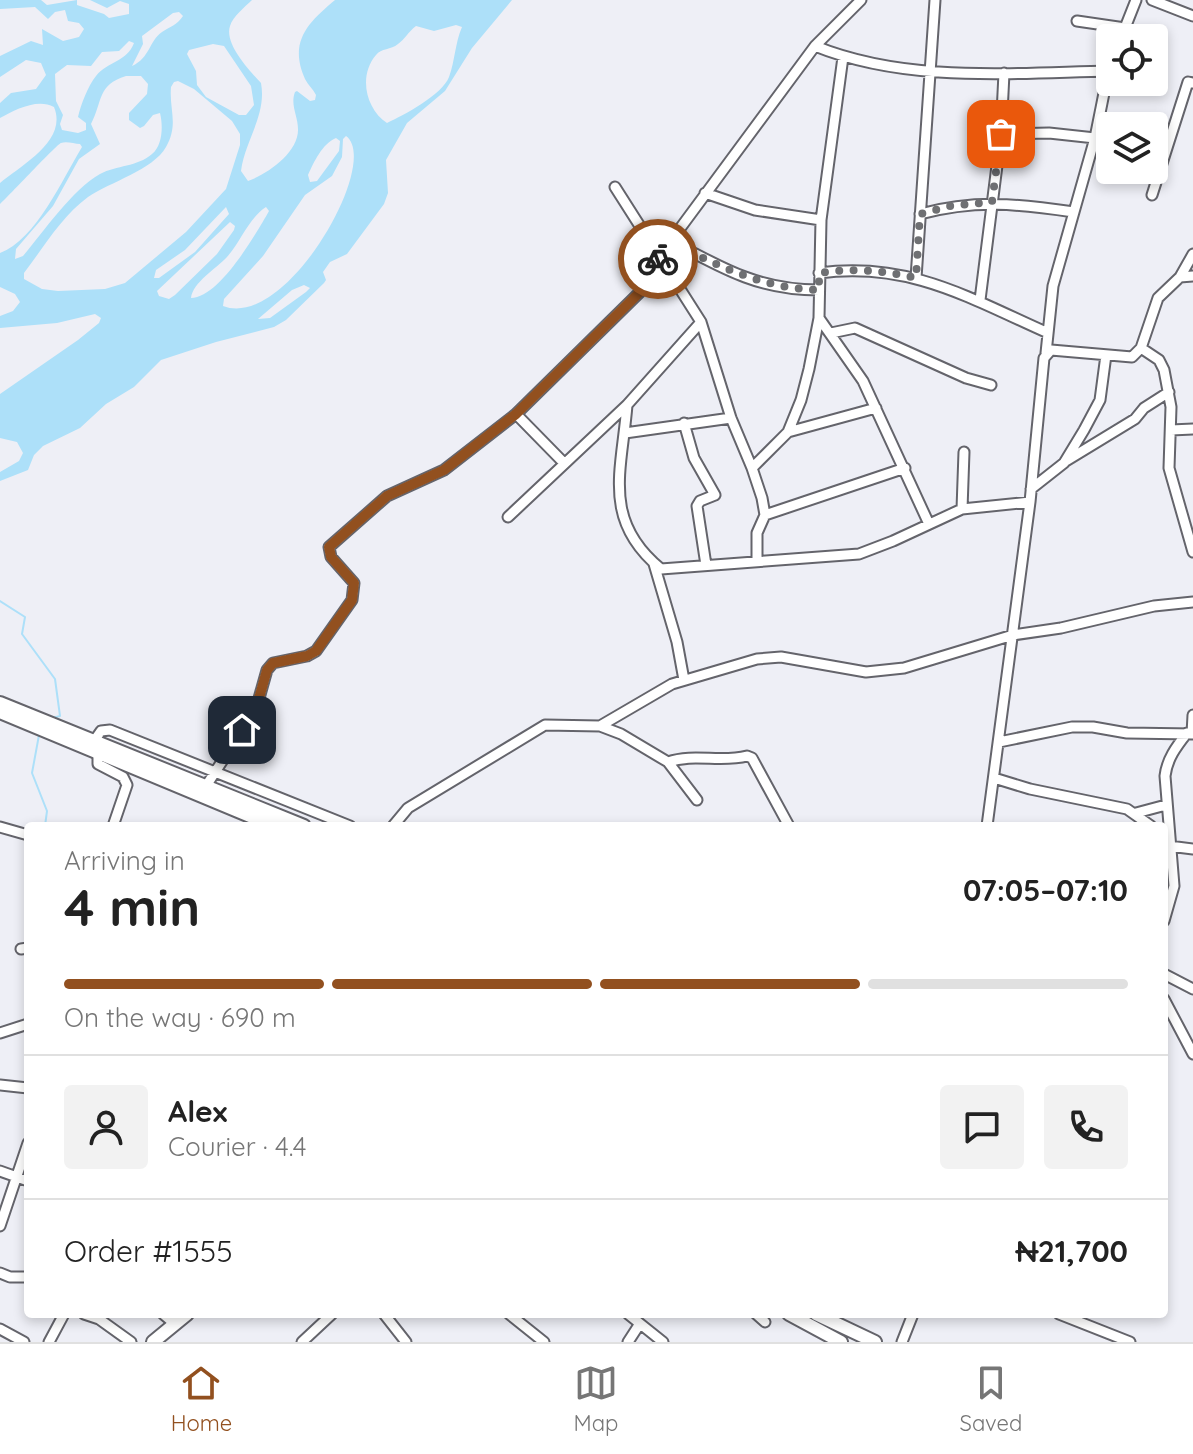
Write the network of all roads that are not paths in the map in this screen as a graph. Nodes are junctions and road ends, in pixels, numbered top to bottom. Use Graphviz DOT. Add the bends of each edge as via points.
graph roads {
  1 [pos="861,0"];
  2 [pos="935,0"];
  3 [pos="1136,0"];
  4 [pos="1152,0"];
  5 [pos="1193,16"];
  6 [pos="1077,21"];
  7 [pos="1127,24"];
  8 [pos="1096,26"];
  9 [pos="815,46"];
  10 [pos="843,57"];
  11 [pos="1096,69"];
  12 [pos="930,71"];
  13 [pos="1004,73"];
  14 [pos="1193,83"];
  15 [pos="1104,96"];
  16 [pos="1001,134"];
  17 [pos="1095,138"];
  18 [pos="615,187"];
  19 [pos="705,193"];
  20 [pos="1152,195"];
  21 [pos="992,202"];
  22 [pos="1074,212"];
  23 [pos="920,214"];
  24 [pos="821,220"];
  25 [pos="645,235"];
  26 [pos="670,242"];
  27 [pos="1193,254"];
  28 [pos="660,257"];
  29 [pos="819,273"];
  30 [pos="1193,276"];
  31 [pos="1180,277"];
  32 [pos="916,278"];
  33 [pos="819,290"];
  34 [pos="980,300"];
  35 [pos="819,318"];
  36 [pos="701,322"];
  37 [pos="831,333"];
  38 [pos="1048,333"];
  39 [pos="1141,348"];
  40 [pos="1046,353"];
  41 [pos="1106,355"];
  42 [pos="991,385"];
  43 [pos="1169,392"];
  44 [pos="627,405"];
  45 [pos="876,408"];
  46 [pos="516,414"];
  47 [pos="731,418"];
  48 [pos="684,423"];
  49 [pos="1193,429"];
  50 [pos="1171,430"];
  51 [pos="788,432"];
  52 [pos="625,433"];
  53 [pos="964,452"];
  54 [pos="564,463"];
  55 [pos="1064,463"];
  56 [pos="752,468"];
  57 [pos="905,468"];
  58 [pos="1031,489"];
  59 [pos="1030,502"];
  60 [pos="962,509"];
  61 [pos="765,515"];
  62 [pos="508,517"];
  63 [pos="929,524"];
  64 [pos="1193,552"];
  65 [pos="757,561"];
  66 [pos="654,564"];
  67 [pos="706,565"];
  68 [pos="1193,602"];
  69 [pos="1013,635"];
  70 [pos="684,680"];
  71 [pos="0,703"];
  72 [pos="0,712"];
  73 [pos="1193,715"];
  74 [pos="600,726"];
  75 [pos="1191,734"];
  76 [pos="999,742"];
  77 [pos="96,747"];
  78 [pos="668,762"];
  79 [pos="216,773"];
  80 [pos="994,778"];
  81 [pos="206,786"];
  82 [pos="697,800"];
  83 [pos="1166,805"];
  84 [pos="1136,813"];
  85 [pos="114,822"];
  86 [pos="265,822"];
  87 [pos="294,822"];
  88 [pos="340,822"];
  89 [pos="396,822"];
  90 [pos="787,822"];
  91 [pos="988,822"];
  92 [pos="1146,822"];
  93 [pos="1166,822"];
  94 [pos="0,827"];
  95 [pos="24,834"];
  96 [pos="1168,842"];
  97 [pos="1193,849"];
  98 [pos="1168,863"];
  99 [pos="1168,907"];
  100 [pos="1168,976"];
  101 [pos="1193,989"];
  102 [pos="1168,1007"];
  103 [pos="24,1025"];
  104 [pos="0,1033"];
  105 [pos="1193,1054"];
  106 [pos="0,1085"];
  107 [pos="24,1088"];
  108 [pos="24,1154"];
  109 [pos="0,1171"];
  110 [pos="16,1177"];
  111 [pos="24,1180"];
  112 [pos="0,1226"];
  113 [pos="0,1273"];
  114 [pos="24,1277"];
  115 [pos="62,1318"];
  116 [pos="96,1318"];
  117 [pos="168,1318"];
  118 [pos="182,1318"];
  119 [pos="190,1318"];
  120 [pos="328,1318"];
  121 [pos="387,1318"];
  122 [pos="514,1318"];
  123 [pos="632,1318"];
  124 [pos="760,1318"];
  125 [pos="796,1318"];
  126 [pos="824,1318"];
  127 [pos="911,1318"];
  128 [pos="1069,1318"];
  129 [pos="765,1322"];
  130 [pos="175,1324"];
  131 [pos="639,1325"];
  132 [pos="0,1329"];
  133 [pos="24,1342"];
  134 [pos="49,1342"];
  135 [pos="131,1342"];
  136 [pos="153,1342"];
  137 [pos="162,1342"];
  138 [pos="302,1342"];
  139 [pos="406,1342"];
  140 [pos="544,1342"];
  141 [pos="628,1342"];
  142 [pos="663,1342"];
  143 [pos="841,1342"];
  144 [pos="875,1342"];
  145 [pos="902,1342"];
  146 [pos="1130,1342"];
  1 -- 9 [label="street"];
  2 -- 12 [label="street"];
  3 -- 7 [label="street"];
  4 -- 5 [label="street"];
  6 -- 8 [label="street"];
  9 -- 10 [label="street"];
  9 -- 19 [label="street"];
  10 -- 12 [label="street"];
  10 -- 24 [label="street"];
  11 -- 13 [label="street"];
  12 -- 13 [label="street"];
  12 -- 23 [label="street"];
  13 -- 16 [label="street"];
  14 -- 20 [label="street" via="1188,82"];
  15 -- 17 [label="street"];
  16 -- 17 [label="street"];
  16 -- 21 [label="street"];
  17 -- 22 [label="street"];
  18 -- 25 [label="street"];
  19 -- 24 [label="street" via="755,210"];
  19 -- 26 [label="street"];
  21 -- 22 [label="street"];
  21 -- 23 [label="street"];
  21 -- 34 [label="street"];
  22 -- 38 [label="street" via="1053,286"];
  23 -- 32 [label="street"];
  24 -- 29 [label="street"];
  25 -- 26 [label="street"];
  25 -- 28 [label="street"];
  26 -- 28 [label="street"];
  26 -- 33 [label="street" via="756,281"];
  27 -- 31 [label="street"];
  28 -- 36 [label="street"];
  28 -- 46 [label="street" via="639,293"];
  29 -- 32 [label="street" via="865,269"];
  29 -- 33 [label="street"];
  30 -- 31 [label="street"];
  31 -- 39 [label="street" via="1158,298"];
  32 -- 34 [label="street"];
  33 -- 35 [label="street"];
  34 -- 38 [label="street"];
  35 -- 37 [label="street"];
  35 -- 51 [label="street" via="801,400"];
  36 -- 44 [label="street"];
  36 -- 47 [label="street"];
  37 -- 42 [label="street" via="855,328"];
  37 -- 45 [label="street"];
  38 -- 40 [label="street"];
  39 -- 41 [label="street" via="1132,357"];
  39 -- 43 [label="street" via="1159,360"];
  40 -- 41 [label="street"];
  40 -- 58 [label="street"];
  41 -- 55 [label="street" via="1100,400"];
  43 -- 50 [label="street"];
  43 -- 55 [label="street"];
  44 -- 52 [label="street"];
  44 -- 54 [label="street"];
  45 -- 51 [label="street"];
  45 -- 57 [label="street"];
  46 -- 54 [label="street"];
  46 -- 79 [label="street" via="444,470 387,496 329,547 331,557 354,583 352,600 316,651 273,663 267,670 256,709"];
  47 -- 48 [label="street"];
  47 -- 56 [label="street"];
  48 -- 52 [label="street"];
  48 -- 67 [label="street" via="694,458 715,495 697,506"];
  49 -- 50 [label="street"];
  50 -- 64 [label="street" via="1169,468"];
  51 -- 56 [label="street"];
  52 -- 66 [label="street" via="619,510"];
  53 -- 60 [label="street"];
  54 -- 62 [label="street"];
  55 -- 58 [label="street"];
  56 -- 61 [label="street"];
  57 -- 61 [label="street"];
  57 -- 63 [label="street"];
  58 -- 59 [label="street"];
  59 -- 60 [label="street"];
  59 -- 69 [label="street"];
  60 -- 63 [label="street"];
  61 -- 65 [label="street" via="757,533"];
  63 -- 65 [label="street" via="859,554"];
  65 -- 67 [label="street"];
  66 -- 67 [label="street" via="661,569"];
  66 -- 70 [label="street"];
  68 -- 69 [label="street"];
  69 -- 70 [label="street" via="904,668 866,672 781,657"];
  69 -- 76 [label="street"];
  70 -- 74 [label="street"];
  71 -- 77 [label="main road"];
  72 -- 77 [label="main road"];
  73 -- 75 [label="street"];
  74 -- 78 [label="street"];
  74 -- 89 [label="street" via="542,727 408,808"];
  75 -- 76 [label="street" via="1072,727"];
  75 -- 83 [label="street" via="1167,766"];
  76 -- 80 [label="street"];
  77 -- 79 [label="street" via="101,731 110,730"];
  77 -- 81 [label="main road"];
  77 -- 85 [label="street" via="98,764 123,777 127,785"];
  77 -- 86 [label="main road"];
  78 -- 82 [label="street"];
  78 -- 90 [label="street" via="681,757 752,758"];
  79 -- 81 [label="street"];
  79 -- 88 [label="street"];
  80 -- 84 [label="street"];
  80 -- 91 [label="street"];
  81 -- 87 [label="main road"];
  83 -- 84 [label="street"];
  83 -- 93 [label="street"];
  84 -- 92 [label="street"];
  94 -- 95 [label="street"];
  96 -- 97 [label="street"];
  98 -- 99 [label="street" via="1174,886"];
  100 -- 101 [label="street"];
  102 -- 105 [label="street"];
  103 -- 104 [label="street"];
  106 -- 107 [label="street"];
  108 -- 110 [label="street"];
  109 -- 110 [label="street"];
  110 -- 111 [label="street"];
  110 -- 112 [label="street"];
  113 -- 114 [label="street"];
  115 -- 134 [label="street"];
  116 -- 135 [label="street"];
  117 -- 130 [label="street"];
  118 -- 130 [label="main road"];
  119 -- 137 [label="main road"];
  120 -- 138 [label="street"];
  121 -- 139 [label="street"];
  122 -- 140 [label="street"];
  123 -- 131 [label="street"];
  124 -- 129 [label="street"];
  125 -- 143 [label="main road"];
  126 -- 144 [label="main road"];
  127 -- 145 [label="street"];
  128 -- 146 [label="street"];
  130 -- 136 [label="main road"];
  131 -- 141 [label="street"];
  131 -- 142 [label="street"];
  132 -- 133 [label="street"];
}
